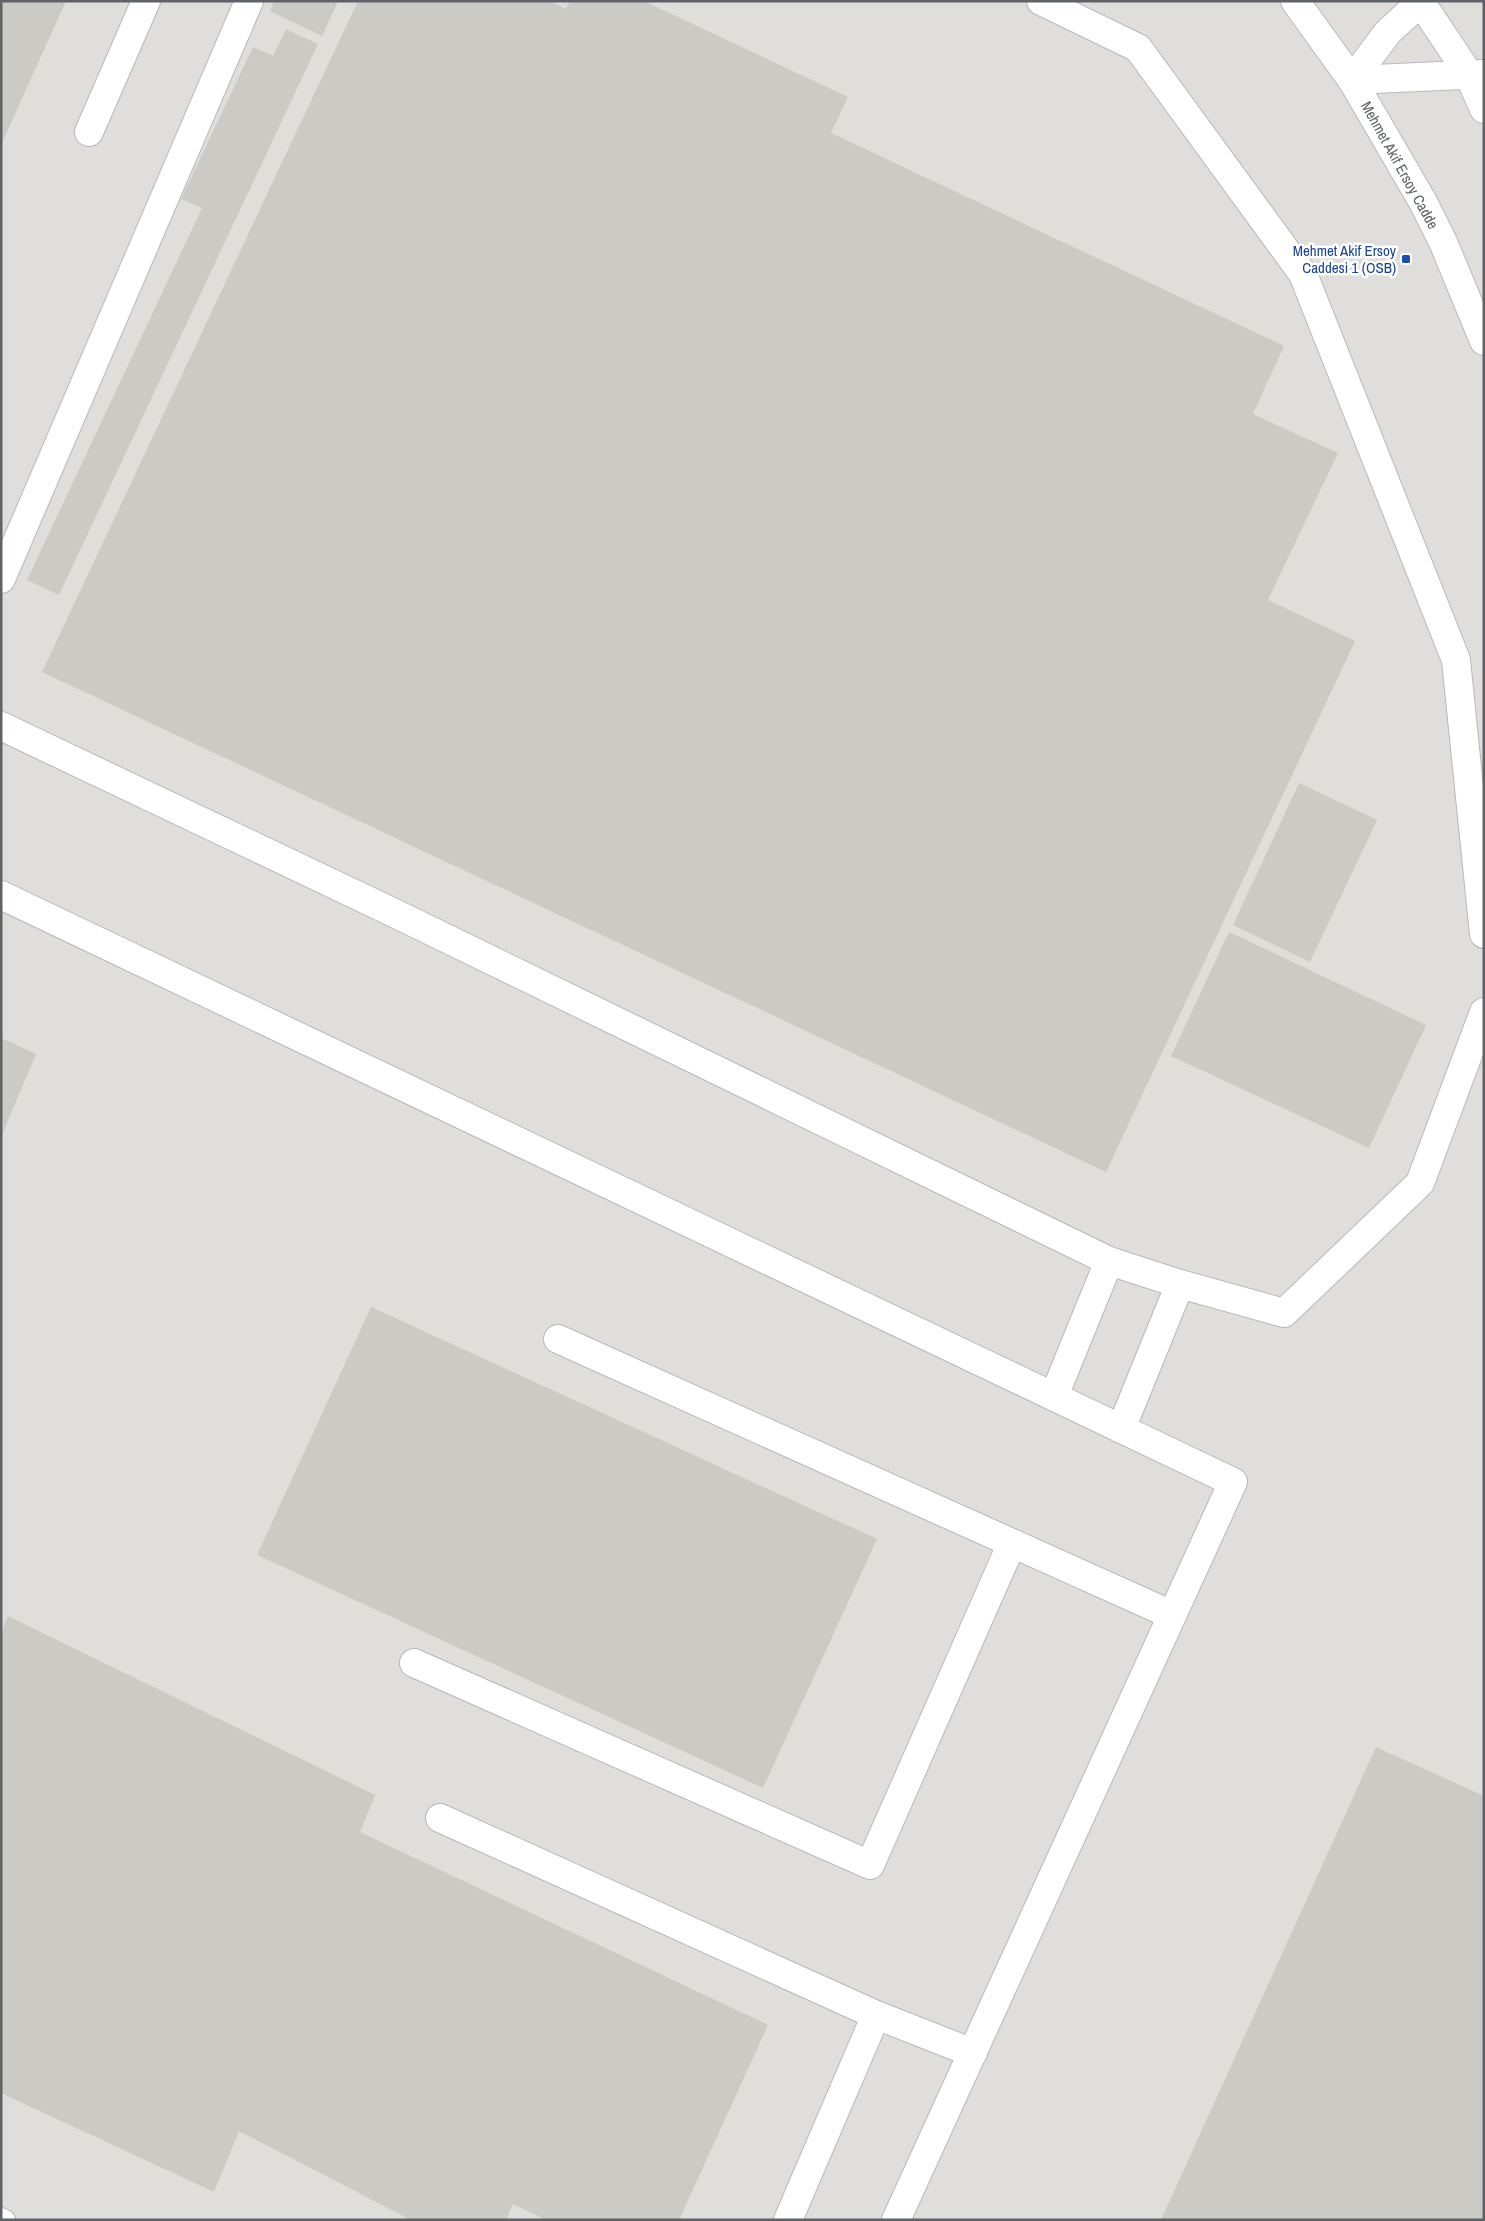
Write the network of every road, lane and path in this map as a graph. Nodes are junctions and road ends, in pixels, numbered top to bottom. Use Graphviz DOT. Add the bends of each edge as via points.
graph roads {
  1 [pos="146,1"];
  2 [pos="249,1"];
  3 [pos="1041,1"];
  4 [pos="1295,1"];
  5 [pos="1421,2"];
  6 [pos="1476,74"];
  7 [pos="1352,80"];
  8 [pos="1484,109"];
  9 [pos="89,132"];
  10 [pos="1484,341"];
  11 [pos="1,579"];
  12 [pos="1,726"];
  13 [pos="1,895"];
  14 [pos="1484,934"];
  15 [pos="1484,1012"];
  16 [pos="1109,1261"];
  17 [pos="1180,1284"];
  18 [pos="558,1339"];
  19 [pos="1054,1396"];
  20 [pos="1121,1429"];
  21 [pos="1012,1543"];
  22 [pos="1172,1615"];
  23 [pos="414,1663"];
  24 [pos="440,1818"];
  25 [pos="876,2015"];
  26 [pos="972,2053"];
  27 [pos="1,2218"];
  28 [pos="5,2220"];
  29 [pos="788,2220"];
  30 [pos="896,2220"];
  1 -- 9 [label="street"];
  2 -- 11 [label="street"];
  3 -- 14 [label="street" via="1138,48 1303,274 1456,660"];
  4 -- 7 [label="street, Mehmet Akif Ersoy Cadde"];
  5 -- 6 [label="street"];
  5 -- 7 [label="street" via="1388,32"];
  6 -- 7 [label="street"];
  6 -- 8 [label="street"];
  7 -- 10 [label="street, Mehmet Akif Ersoy Cadde" via="1431,218"];
  12 -- 16 [label="street" via="433,931"];
  13 -- 19 [label="street"];
  15 -- 17 [label="street" via="1420,1183 1284,1313"];
  16 -- 17 [label="street"];
  16 -- 19 [label="street"];
  17 -- 20 [label="street"];
  18 -- 21 [label="street"];
  19 -- 20 [label="street"];
  20 -- 22 [label="street" via="1233,1482"];
  21 -- 22 [label="street"];
  21 -- 23 [label="street" via="870,1865"];
  22 -- 26 [label="street"];
  24 -- 25 [label="street"];
  25 -- 26 [label="street"];
  25 -- 29 [label="street"];
  26 -- 30 [label="street"];
  27 -- 28 [label="lane"];
}
